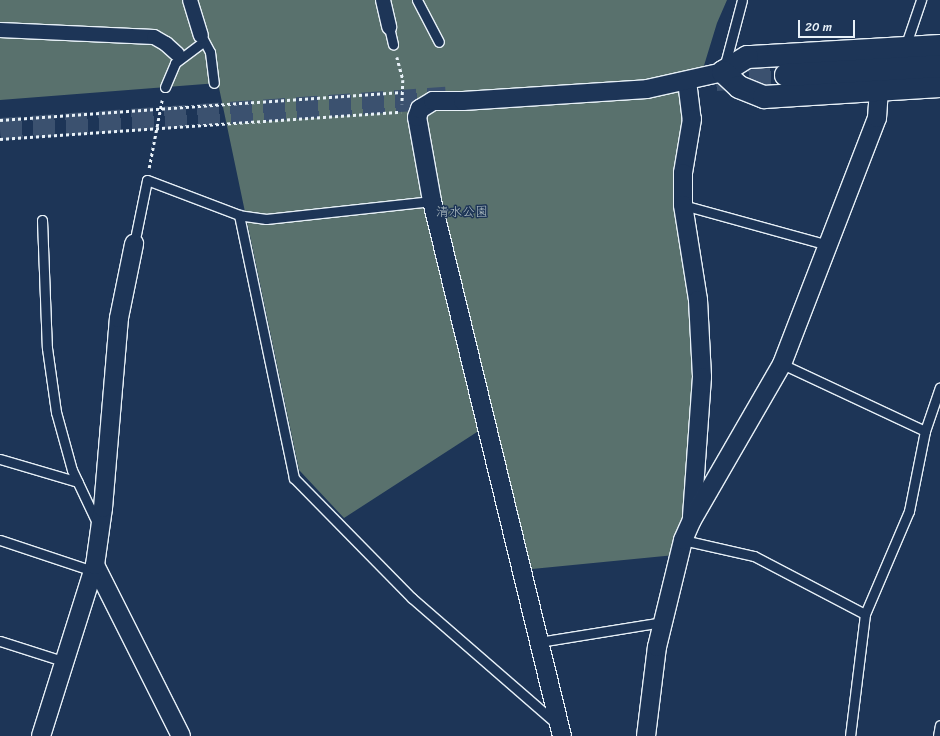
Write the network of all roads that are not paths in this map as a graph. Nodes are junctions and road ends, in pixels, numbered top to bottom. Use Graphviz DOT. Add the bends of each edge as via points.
graph roads {
  1 [pos="190,0"];
  2 [pos="383,0"];
  3 [pos="416,0"];
  4 [pos="742,0"];
  5 [pos="921,0"];
  6 [pos="389,27"];
  7 [pos="0,30"];
  8 [pos="203,38"];
  9 [pos="439,42"];
  10 [pos="394,45"];
  11 [pos="940,46"];
  12 [pos="905,47"];
  13 [pos="179,56"];
  14 [pos="940,66"];
  15 [pos="723,72"];
  16 [pos="786,75"];
  17 [pos="687,81"];
  18 [pos="214,83"];
  19 [pos="940,86"];
  20 [pos="164,87"];
  21 [pos="879,90"];
  22 [pos="432,200"];
  23 [pos="683,205"];
  24 [pos="238,215"];
  25 [pos="42,220"];
  26 [pos="134,244"];
  27 [pos="828,245"];
  28 [pos="782,364"];
  29 [pos="940,387"];
  30 [pos="926,431"];
  31 [pos="0,459"];
  32 [pos="78,482"];
  33 [pos="692,520"];
  34 [pos="100,530"];
  35 [pos="0,540"];
  36 [pos="683,540"];
  37 [pos="94,568"];
  38 [pos="865,614"];
  39 [pos="663,622"];
  40 [pos="0,641"];
  41 [pos="540,642"];
  42 [pos="66,662"];
  43 [pos="940,725"];
  44 [pos="561,731"];
  45 [pos="41,736"];
  46 [pos="181,736"];
  47 [pos="646,736"];
  48 [pos="850,736"];
  49 [pos="938,736"];
  1 -- 8 [label="street"];
  2 -- 6 [label="street"];
  3 -- 9 [label="lane"];
  4 -- 15 [label="lane"];
  5 -- 12 [label="lane"];
  6 -- 10 [label="lane"];
  7 -- 13 [label="street" via="146,36 166,44"];
  8 -- 13 [label="lane"];
  8 -- 18 [label="lane" via="210,52"];
  11 -- 12 [label="street"];
  12 -- 15 [label="street" via="747,57"];
  13 -- 20 [label="lane" via="170,69"];
  14 -- 16 [label="street"];
  15 -- 17 [label="street"];
  15 -- 21 [label="street" via="739,86 764,97"];
  17 -- 22 [label="street" via="647,89 429,102 420,109 417,117"];
  17 -- 23 [label="street" via="692,119 683,173"];
  19 -- 21 [label="street"];
  21 -- 27 [label="street" via="876,118"];
  22 -- 24 [label="lane" via="266,219"];
  22 -- 41 [label="street"];
  23 -- 27 [label="lane"];
  23 -- 33 [label="street" via="698,300 702,377 698,464 691,506"];
  24 -- 26 [label="lane" via="147,180"];
  24 -- 44 [label="lane" via="294,478 412,598"];
  25 -- 32 [label="lane" via="47,348 56,412"];
  26 -- 34 [label="street" via="119,318"];
  27 -- 28 [label="street"];
  28 -- 30 [label="lane"];
  28 -- 33 [label="street"];
  29 -- 30 [label="lane"];
  30 -- 38 [label="lane" via="909,510"];
  31 -- 32 [label="lane"];
  32 -- 34 [label="lane"];
  33 -- 36 [label="street"];
  34 -- 37 [label="street"];
  35 -- 37 [label="lane"];
  36 -- 38 [label="lane" via="754,556"];
  36 -- 39 [label="street"];
  37 -- 42 [label="street"];
  37 -- 46 [label="street"];
  38 -- 48 [label="lane"];
  39 -- 41 [label="lane"];
  39 -- 47 [label="street" via="647,710"];
  40 -- 42 [label="lane"];
  41 -- 44 [label="street"];
  42 -- 45 [label="street"];
  43 -- 49 [label="lane"];
}
